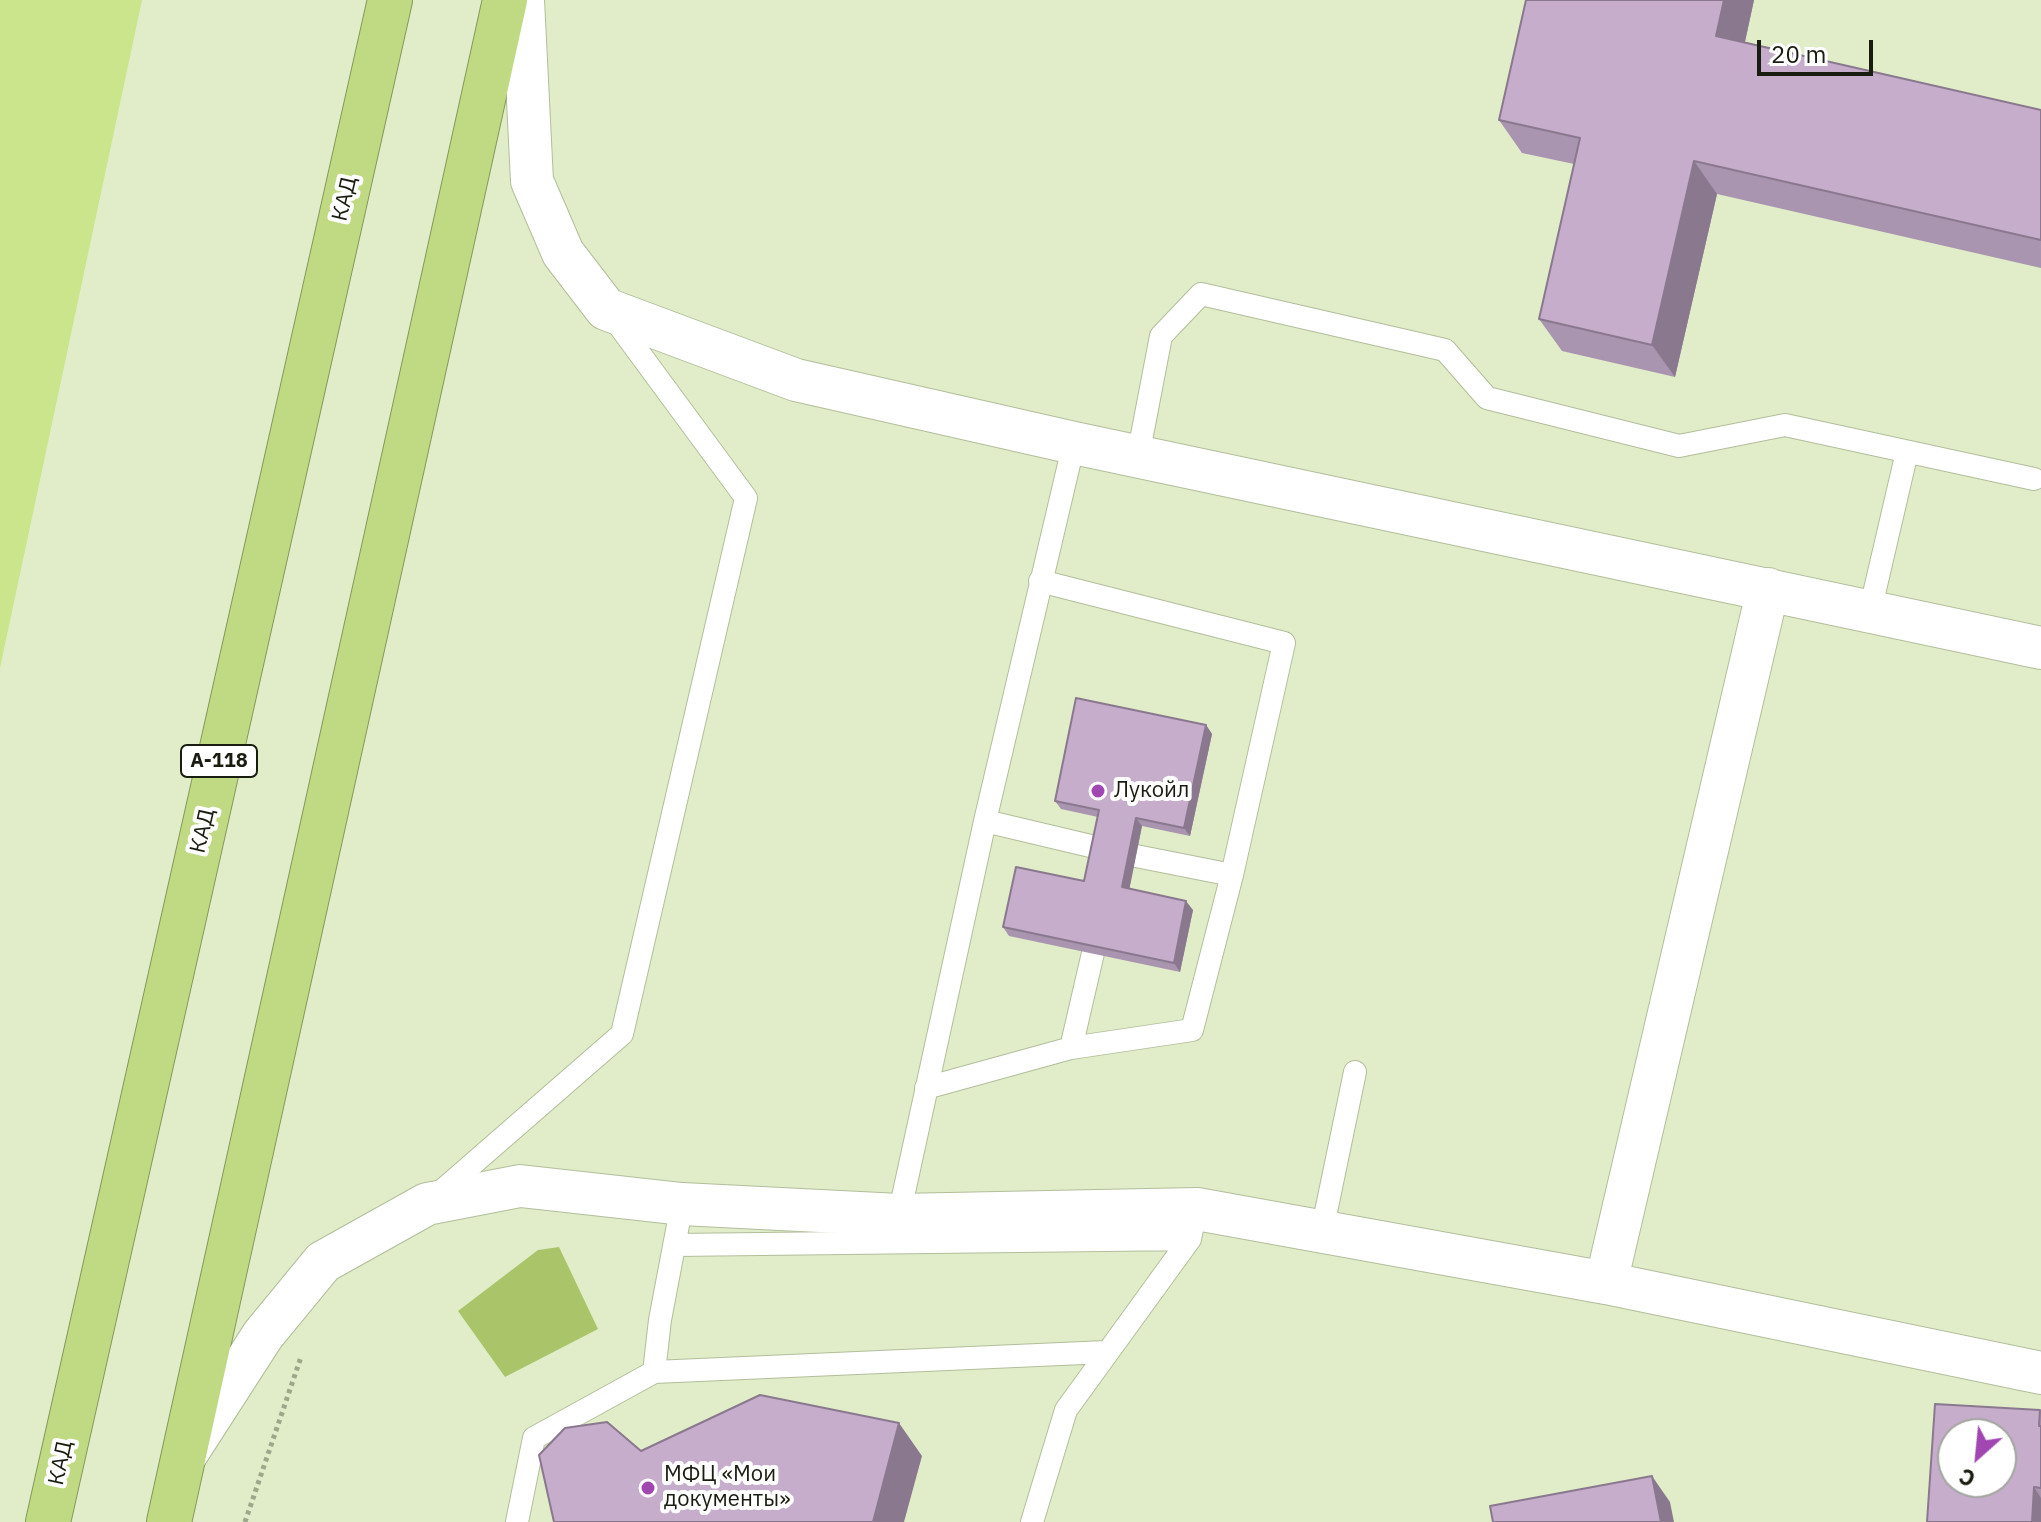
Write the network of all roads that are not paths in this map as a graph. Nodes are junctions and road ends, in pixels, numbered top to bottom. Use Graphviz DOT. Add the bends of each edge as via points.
graph roads {
  1 [pos="390,0"];
  2 [pos="505,0"];
  3 [pos="523,0"];
  4 [pos="606,309"];
  5 [pos="1074,443"];
  6 [pos="1907,452"];
  7 [pos="1138,456"];
  8 [pos="2034,479"];
  9 [pos="1040,581"];
  10 [pos="1768,589"];
  11 [pos="1870,611"];
  12 [pos="2041,648"];
  13 [pos="985,821"];
  14 [pos="1099,848"];
  15 [pos="1136,856"];
  16 [pos="1232,875"];
  17 [pos="1093,953"];
  18 [pos="1071,1048"];
  19 [pos="1355,1072"];
  20 [pos="926,1088"];
  21 [pos="427,1204"];
  22 [pos="682,1204"];
  23 [pos="899,1215"];
  24 [pos="1193,1224"];
  25 [pos="1322,1231"];
  26 [pos="675,1245"];
  27 [pos="1606,1283"];
  28 [pos="1106,1352"];
  29 [pos="654,1372"];
  30 [pos="2041,1373"];
  31 [pos="183,1459"];
  32 [pos="48,1522"];
  33 [pos="169,1522"];
  34 [pos="517,1522"];
  35 [pos="1032,1522"];
  1 -- 32 [label="highway, КАД / А-118"];
  2 -- 31 [label="highway"];
  3 -- 4 [label="street" via="532,181 563,253"];
  4 -- 5 [label="street" via="796,380"];
  4 -- 21 [label="lane" via="746,498 622,1034"];
  5 -- 7 [label="street"];
  5 -- 9 [label="lane"];
  6 -- 7 [label="lane" via="1785,425 1679,446 1487,398 1445,350 1201,294 1161,336"];
  6 -- 8 [label="lane"];
  6 -- 11 [label="lane"];
  7 -- 10 [label="street"];
  9 -- 13 [label="lane"];
  9 -- 16 [label="lane" via="1284,643"];
  10 -- 11 [label="street"];
  10 -- 27 [label="street"];
  11 -- 12 [label="street"];
  13 -- 14 [label="lane"];
  13 -- 20 [label="lane"];
  15 -- 16 [label="lane"];
  16 -- 18 [label="lane" via="1192,1030"];
  17 -- 18 [label="lane"];
  18 -- 20 [label="lane"];
  19 -- 25 [label="lane"];
  20 -- 23 [label="lane"];
  21 -- 22 [label="street" via="520,1186"];
  21 -- 31 [label="street" via="323,1262 263,1335"];
  22 -- 23 [label="street"];
  22 -- 26 [label="lane"];
  23 -- 24 [label="street"];
  24 -- 25 [label="street"];
  24 -- 26 [label="lane"];
  24 -- 28 [label="lane"];
  25 -- 27 [label="street"];
  26 -- 29 [label="lane"];
  27 -- 30 [label="street"];
  28 -- 29 [label="lane"];
  28 -- 35 [label="lane" via="1066,1410"];
  29 -- 34 [label="lane" via="534,1438"];
  31 -- 33 [label="highway"];
}
